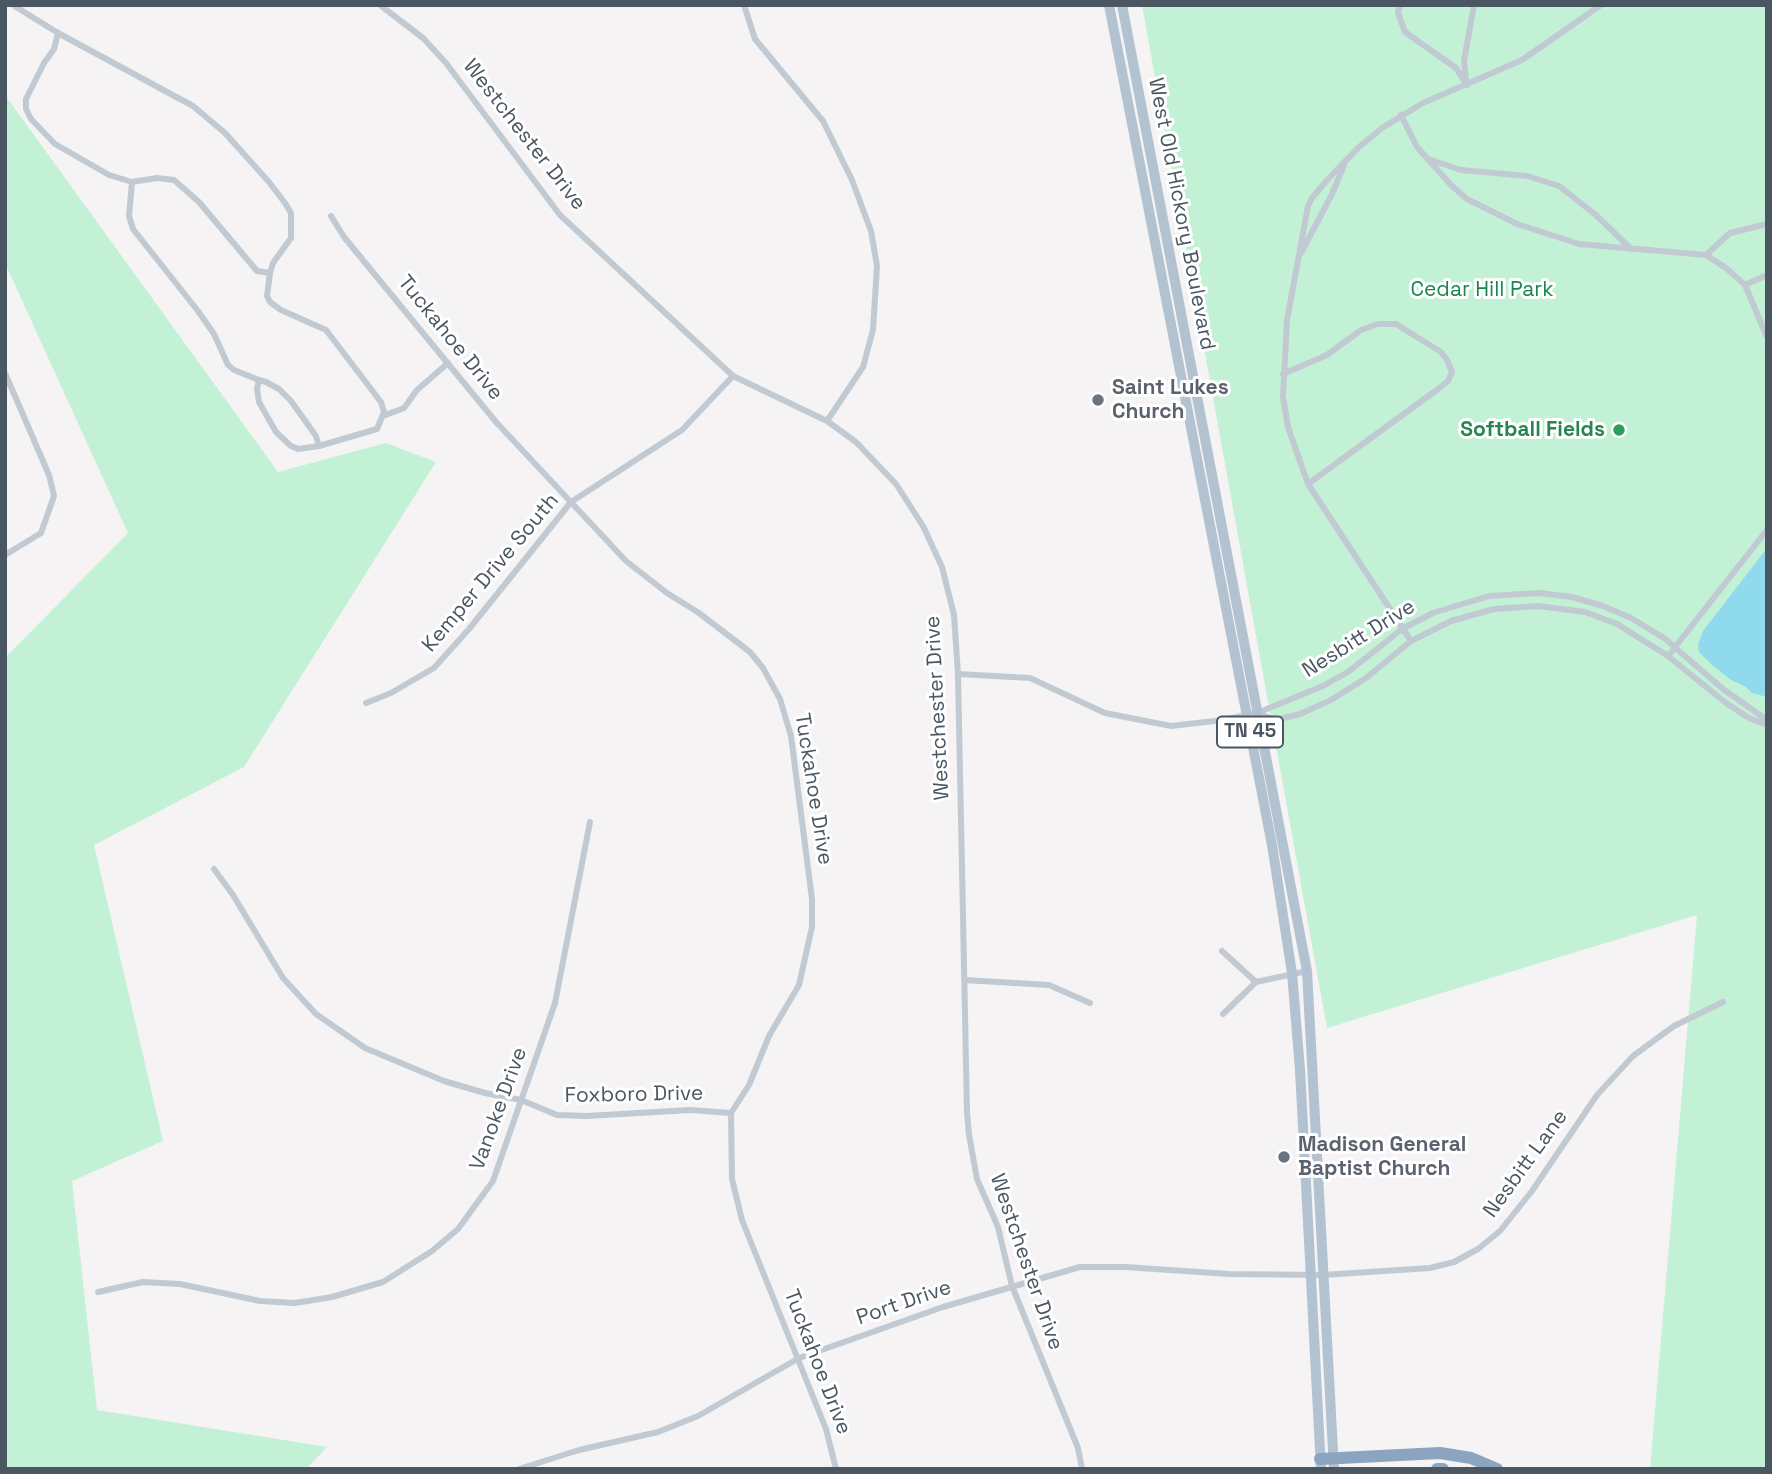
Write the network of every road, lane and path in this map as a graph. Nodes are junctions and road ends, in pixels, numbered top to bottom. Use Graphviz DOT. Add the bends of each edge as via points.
graph roads {
  1 [pos="13,5"];
  2 [pos="380,5"];
  3 [pos="744,5"];
  4 [pos="1109,5"];
  5 [pos="1122,5"];
  6 [pos="1400,5"];
  7 [pos="1474,5"];
  8 [pos="1601,5"];
  9 [pos="58,33"];
  10 [pos="1467,85"];
  11 [pos="1401,115"];
  12 [pos="1426,158"];
  13 [pos="1346,160"];
  14 [pos="132,182"];
  15 [pos="331,216"];
  16 [pos="1767,224"];
  17 [pos="1631,250"];
  18 [pos="1706,255"];
  19 [pos="1295,267"];
  20 [pos="270,273"];
  21 [pos="1767,275"];
  22 [pos="1745,285"];
  23 [pos="1767,337"];
  24 [pos="448,363"];
  25 [pos="5,373"];
  26 [pos="1283,374"];
  27 [pos="733,376"];
  28 [pos="260,380"];
  29 [pos="383,416"];
  30 [pos="827,421"];
  31 [pos="319,446"];
  32 [pos="1308,484"];
  33 [pos="571,502"];
  34 [pos="1767,530"];
  35 [pos="5,555"];
  36 [pos="1402,629"];
  37 [pos="1410,641"];
  38 [pos="1676,647"];
  39 [pos="1668,656"];
  40 [pos="958,674"];
  41 [pos="366,703"];
  42 [pos="1252,714"];
  43 [pos="1767,722"];
  44 [pos="590,822"];
  45 [pos="214,869"];
  46 [pos="1222,951"];
  47 [pos="1307,971"];
  48 [pos="1292,973"];
  49 [pos="964,980"];
  50 [pos="1256,982"];
  51 [pos="1723,1002"];
  52 [pos="1090,1003"];
  53 [pos="1223,1014"];
  54 [pos="521,1100"];
  55 [pos="731,1112"];
  56 [pos="1311,1275"];
  57 [pos="1323,1275"];
  58 [pos="1012,1286"];
  59 [pos="98,1292"];
  60 [pos="799,1358"];
  61 [pos="1327,1464"];
  62 [pos="519,1469"];
  63 [pos="836,1469"];
  64 [pos="1082,1469"];
  65 [pos="1497,1469"];
  1 -- 9 [label="street"];
  2 -- 27 [label="street, Westchester Drive" via="424,38 446,63 560,215"];
  3 -- 30 [label="street" via="755,39 823,121 852,180 873,242 877,266 873,331 863,367"];
  4 -- 42 [label="main road, West Old Hickory Boulevard / TN 45"];
  5 -- 42 [label="main road, West Old Hickory Boulevard / TN 45"];
  6 -- 10 [label="street" via="1405,32 1456,68"];
  7 -- 10 [label="street" via="1464,61"];
  8 -- 10 [label="street" via="1522,60"];
  9 -- 14 [label="street" via="26,99 26,109 55,144 109,175"];
  9 -- 20 [label="street" via="193,106 225,133 269,182 285,203 291,226 291,238"];
  10 -- 11 [label="street"];
  11 -- 12 [label="street"];
  11 -- 13 [label="street"];
  12 -- 17 [label="street" via="1467,199 1517,224 1579,244"];
  12 -- 17 [label="street" via="1461,170 1543,179 1559,186"];
  13 -- 19 [label="street"];
  13 -- 19 [label="street" via="1312,198"];
  14 -- 20 [label="street" via="174,180 199,202 257,271"];
  14 -- 28 [label="street" via="129,216 133,229 198,311 228,365"];
  15 -- 24 [label="street, Tuckahoe Drive"];
  16 -- 18 [label="street" via="1730,233"];
  17 -- 18 [label="street"];
  18 -- 22 [label="street"];
  19 -- 26 [label="street"];
  20 -- 29 [label="street" via="270,302 333,337 381,402"];
  21 -- 22 [label="street"];
  22 -- 23 [label="street"];
  24 -- 29 [label="street" via="404,408"];
  24 -- 33 [label="street, Tuckahoe Drive"];
  25 -- 35 [label="street" via="54,496 41,533"];
  26 -- 32 [label="street" via="1288,427"];
  26 -- 32 [label="street" via="1328,355 1361,330 1378,324 1396,324 1441,352 1452,372 1448,382"];
  27 -- 30 [label="street, Westchester Drive"];
  27 -- 33 [label="street, Kemper Drive South" via="682,430"];
  28 -- 31 [label="street" via="291,401"];
  28 -- 31 [label="street" via="259,402 276,432 298,449"];
  29 -- 31 [label="street" via="372,432"];
  30 -- 40 [label="street, Westchester Drive" via="896,484 923,526 942,567 954,615"];
  32 -- 36 [label="street"];
  33 -- 41 [label="street, Kemper Drive South" via="434,668"];
  33 -- 55 [label="street, Tuckahoe Drive" via="626,561 750,652 780,699 791,736 812,927 799,985"];
  34 -- 38 [label="street"];
  36 -- 37 [label="street"];
  36 -- 38 [label="street, Nesbitt Drive" via="1470,601 1539,593 1602,606 1631,618"];
  36 -- 42 [label="street, Nesbitt Drive" via="1335,680"];
  37 -- 39 [label="street, Nesbitt Drive" via="1478,612 1538,606 1599,617"];
  37 -- 42 [label="street, Nesbitt Drive" via="1331,700 1275,720"];
  38 -- 39 [label="street"];
  38 -- 43 [label="street, Nesbitt Drive"];
  39 -- 43 [label="street, Nesbitt Drive" via="1726,703 1749,718"];
  40 -- 42 [label="street" via="1030,678 1105,713 1171,726"];
  40 -- 49 [label="street, Westchester Drive"];
  42 -- 47 [label="main road, West Old Hickory Boulevard / TN 45"];
  42 -- 48 [label="main road, West Old Hickory Boulevard / TN 45"];
  44 -- 54 [label="street, Vanoke Drive" via="555,1003"];
  45 -- 54 [label="street, Foxboro Drive" via="284,978 333,1027 365,1048 432,1076 485,1094"];
  46 -- 50 [label="street"];
  47 -- 48 [label="street"];
  47 -- 57 [label="main road, West Old Hickory Boulevard / TN 45"];
  48 -- 50 [label="street"];
  48 -- 56 [label="main road, West Old Hickory Boulevard / TN 45"];
  49 -- 52 [label="street" via="1049,985"];
  49 -- 58 [label="street, Westchester Drive" via="969,1135 977,1179 998,1227"];
  50 -- 53 [label="street"];
  51 -- 57 [label="street, Nesbitt Lane" via="1674,1026 1633,1056 1597,1095 1500,1231 1478,1249 1430,1268"];
  54 -- 55 [label="street, Foxboro Drive" via="557,1115"];
  54 -- 59 [label="street, Vanoke Drive" via="493,1181 458,1229 383,1282 295,1303 143,1282"];
  55 -- 60 [label="street, Tuckahoe Drive" via="732,1179 742,1220"];
  56 -- 57 [label="street, Port Drive"];
  56 -- 58 [label="street, Port Drive" via="1080,1267"];
  56 -- 61 [label="main road, West Old Hickory Boulevard / TN 45"];
  57 -- 61 [label="main road, West Old Hickory Boulevard / TN 45"];
  58 -- 60 [label="street, Port Drive"];
  58 -- 64 [label="street, Westchester Drive" via="1078,1448"];
  60 -- 62 [label="street, Port Drive" via="684,1422"];
  60 -- 63 [label="street, Tuckahoe Drive"];
  61 -- 65 [label="highway" via="1440,1453 1471,1458"];
}
